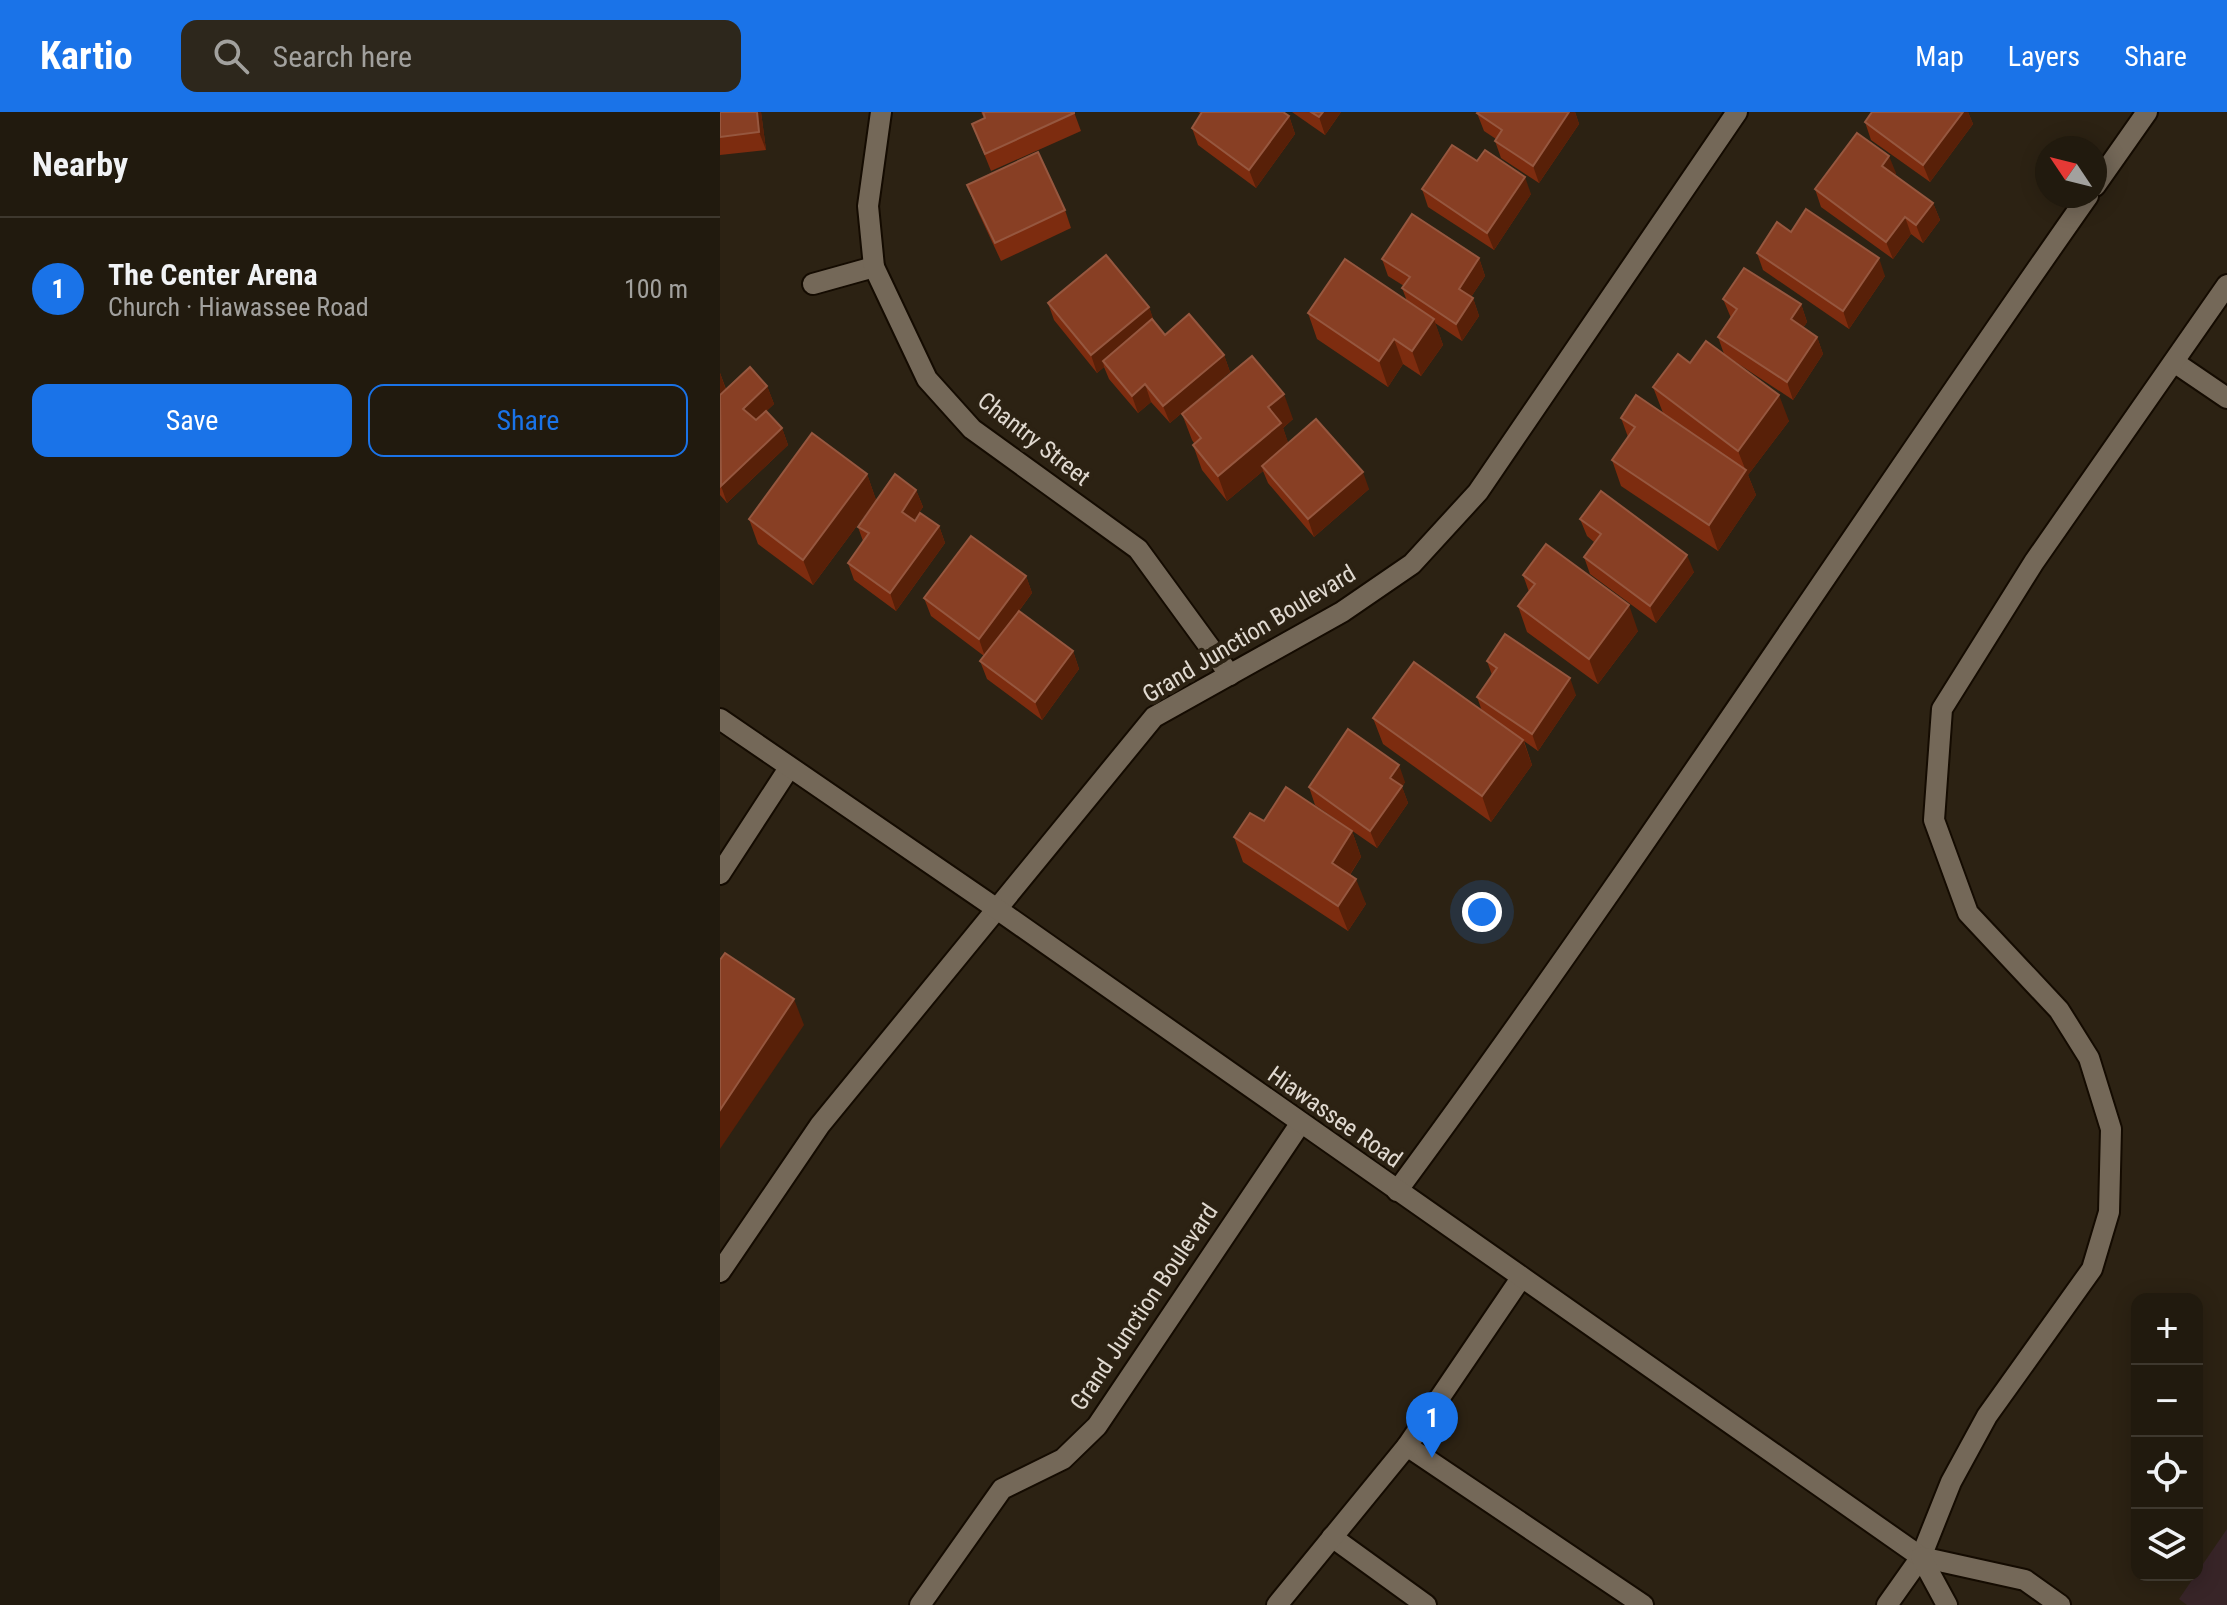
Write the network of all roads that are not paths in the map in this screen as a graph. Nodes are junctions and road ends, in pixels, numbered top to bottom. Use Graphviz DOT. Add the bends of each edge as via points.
graph roads {
  1 [pos="881,112"];
  2 [pos="1737,112"];
  3 [pos="2147,112"];
  4 [pos="2107,169"];
  5 [pos="2080,208"];
  6 [pos="874,267"];
  7 [pos="813,284"];
  8 [pos="2227,285"];
  9 [pos="2174,362"];
  10 [pos="2227,398"];
  11 [pos="1230,675"];
  12 [pos="720,719"];
  13 [pos="789,768"];
  14 [pos="720,874"];
  15 [pos="997,909"];
  16 [pos="1300,1124"];
  17 [pos="1397,1191"];
  18 [pos="720,1272"];
  19 [pos="1521,1278"];
  20 [pos="1407,1446"];
  21 [pos="1332,1537"];
  22 [pos="1921,1557"];
  23 [pos="920,1605"];
  24 [pos="1277,1605"];
  25 [pos="1426,1605"];
  26 [pos="1643,1605"];
  27 [pos="1887,1605"];
  28 [pos="1947,1605"];
  29 [pos="2060,1605"];
  1 -- 6 [label="street, Chantry Street" via="868,206"];
  2 -- 11 [label="street, Grand Junction Boulevard" via="1478,492 1412,564 1342,612"];
  3 -- 4 [label="street"];
  5 -- 17 [label="street" via="1541,992"];
  6 -- 7 [label="street"];
  6 -- 11 [label="street, Chantry Street" via="927,379 972,429 1138,549"];
  8 -- 9 [label="street"];
  9 -- 10 [label="street"];
  9 -- 22 [label="street" via="2034,562 1942,709 1934,820 1968,913 2059,1010 2089,1058 2111,1129 2109,1212 2092,1269 1987,1416 1951,1482"];
  11 -- 15 [label="street, Grand Junction Boulevard" via="1154,717"];
  12 -- 13 [label="street, Hiawassee Road"];
  13 -- 14 [label="street"];
  13 -- 15 [label="street, Hiawassee Road"];
  15 -- 16 [label="street, Hiawassee Road"];
  15 -- 18 [label="street, Grand Junction Boulevard" via="820,1125"];
  16 -- 17 [label="street, Hiawassee Road"];
  16 -- 23 [label="street, Grand Junction Boulevard" via="1097,1426 1063,1459 1002,1489"];
  17 -- 19 [label="street, Hiawassee Road"];
  19 -- 20 [label="street"];
  19 -- 22 [label="street, Hiawassee Road"];
  20 -- 21 [label="street"];
  20 -- 26 [label="street"];
  21 -- 24 [label="street"];
  21 -- 25 [label="street"];
  22 -- 27 [label="street"];
  22 -- 28 [label="street, Hiawassee Road"];
  22 -- 29 [label="street, Hiawassee Road" via="2025,1580"];
}
